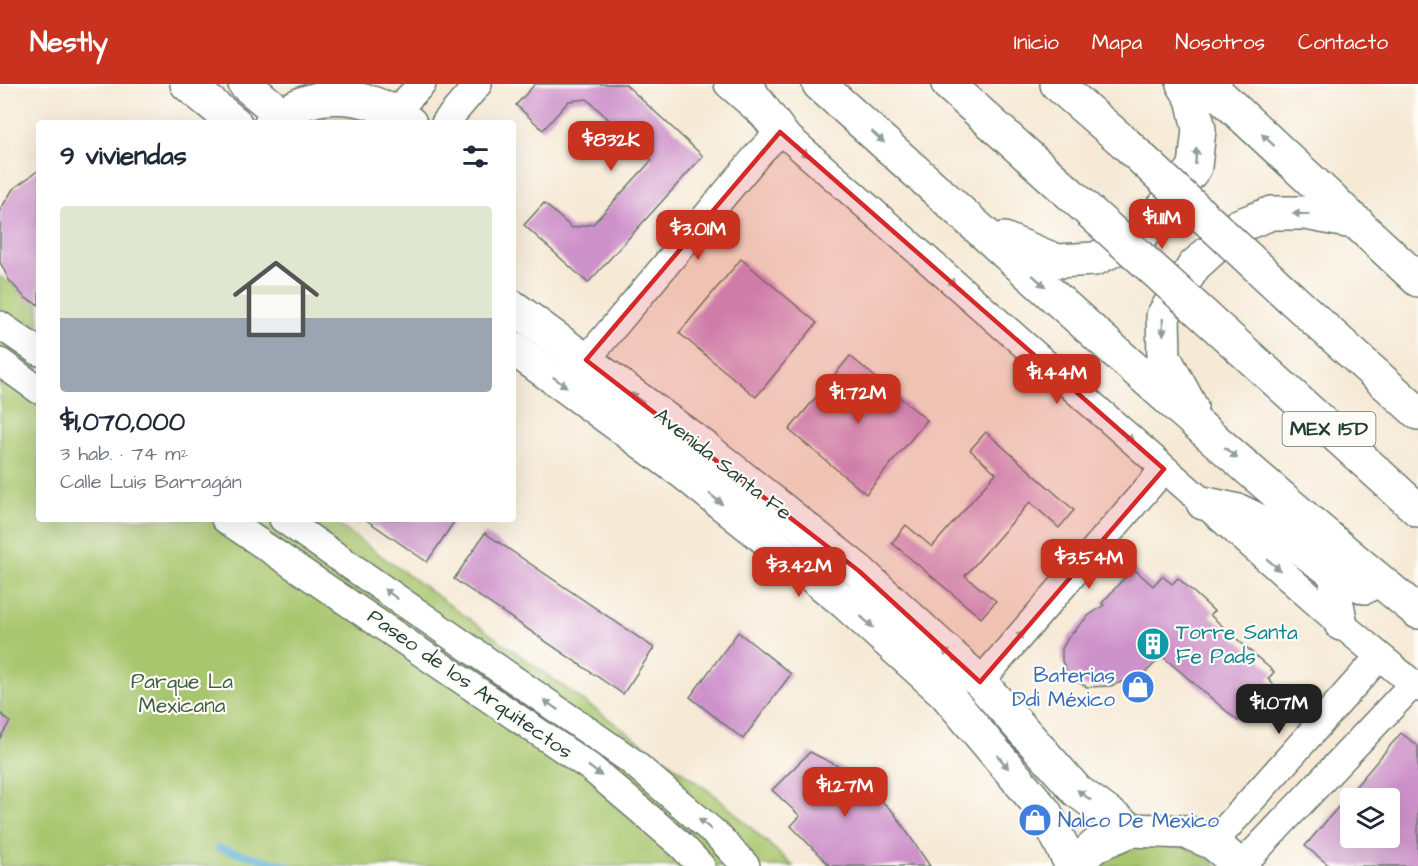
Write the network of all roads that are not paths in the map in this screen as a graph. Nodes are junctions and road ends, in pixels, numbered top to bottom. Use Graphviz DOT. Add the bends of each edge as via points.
graph roads {
  1 [pos="188,84"];
  2 [pos="245,84"];
  3 [pos="422,84"];
  4 [pos="478,84"];
  5 [pos="728,84"];
  6 [pos="744,84"];
  7 [pos="819,84"];
  8 [pos="948,84"];
  9 [pos="1057,84"];
  10 [pos="1183,84"];
  11 [pos="1208,84"];
  12 [pos="402,117"];
  13 [pos="276,118"];
  14 [pos="231,120"];
  15 [pos="448,120"];
  16 [pos="780,132"];
  17 [pos="1358,223"];
  18 [pos="983,231"];
  19 [pos="1418,280"];
  20 [pos="516,309"];
  21 [pos="0,325"];
  22 [pos="36,350"];
  23 [pos="516,350"];
  24 [pos="586,360"];
  25 [pos="0,362"];
  26 [pos="36,388"];
  27 [pos="1418,413"];
  28 [pos="1200,426"];
  29 [pos="1164,469"];
  30 [pos="1203,503"];
  31 [pos="1418,510"];
  32 [pos="230,522"];
  33 [pos="288,522"];
  34 [pos="323,546"];
  35 [pos="1337,560"];
  36 [pos="305,571"];
  37 [pos="1418,612"];
  38 [pos="1341,624"];
  39 [pos="1378,657"];
  40 [pos="980,682"];
  41 [pos="1415,686"];
  42 [pos="1131,830"];
  43 [pos="1213,843"];
  44 [pos="701,866"];
  45 [pos="746,866"];
  46 [pos="1072,866"];
  47 [pos="1240,866"];
  1 -- 14 [label="main road"];
  2 -- 13 [label="main road"];
  3 -- 12 [label="street"];
  4 -- 15 [label="street"];
  5 -- 16 [label="street"];
  6 -- 16 [label="main road"];
  7 -- 18 [label="main road, one-way"];
  8 -- 31 [label="main road, MEX 15D, bridge"];
  9 -- 27 [label="main road, MEX 15D, bridge"];
  18 -- 10 [label="main road, one-way" via="1057,261 1095,259 1141,236 1196,167 1199,129 1192,98"];
  17 -- 11 [label="main road, one-way"];
  12 -- 13 [label="main road" via="367,100 338,96 308,101"];
  16 -- 24 [label="street" via="759,152"];
  16 -- 29 [label="street, one-way"];
  17 -- 19 [label="main road"];
  17 -- 28 [label="main road, one-way" via="1306,213 1272,213 1238,226 1194,266 1163,316 1164,357"];
  18 -- 28 [label="main road, one-way"];
  20 -- 24 [label="main road, Avenida Santa Fe"];
  21 -- 22 [label="street"];
  23 -- 46 [label="main road, Avenida Santa Fe, one-way" via="693,480 842,600 945,693 1045,812"];
  40 -- 24 [label="main road, Avenida Santa Fe, one-way" via="859,571 705,448"];
  25 -- 26 [label="street"];
  28 -- 35 [label="main road, one-way"];
  29 -- 30 [label="street"];
  40 -- 29 [label="street, one-way"];
  30 -- 35 [label="main road" via="1239,511"];
  30 -- 38 [label="street, one-way"];
  32 -- 36 [label="street, Paseo de los Arquitectos"];
  33 -- 34 [label="street, Paseo de los Arquitectos"];
  34 -- 36 [label="street"];
  45 -- 34 [label="street, Paseo de los Arquitectos, one-way" via="717,835 630,760"];
  35 -- 37 [label="main road"];
  35 -- 38 [label="main road" via="1336,599"];
  36 -- 44 [label="street, Paseo de los Arquitectos, one-way" via="591,768"];
  38 -- 39 [label="street"];
  39 -- 41 [label="street"];
  39 -- 43 [label="street"];
  42 -- 40 [label="main road, Avenida Santa Fe, one-way" via="1077,791"];
  41 -- 47 [label="street"];
  42 -- 43 [label="main road" via="1187,832"];
  42 -- 46 [label="main road" via="1096,845"];
  43 -- 47 [label="main road"];
}
